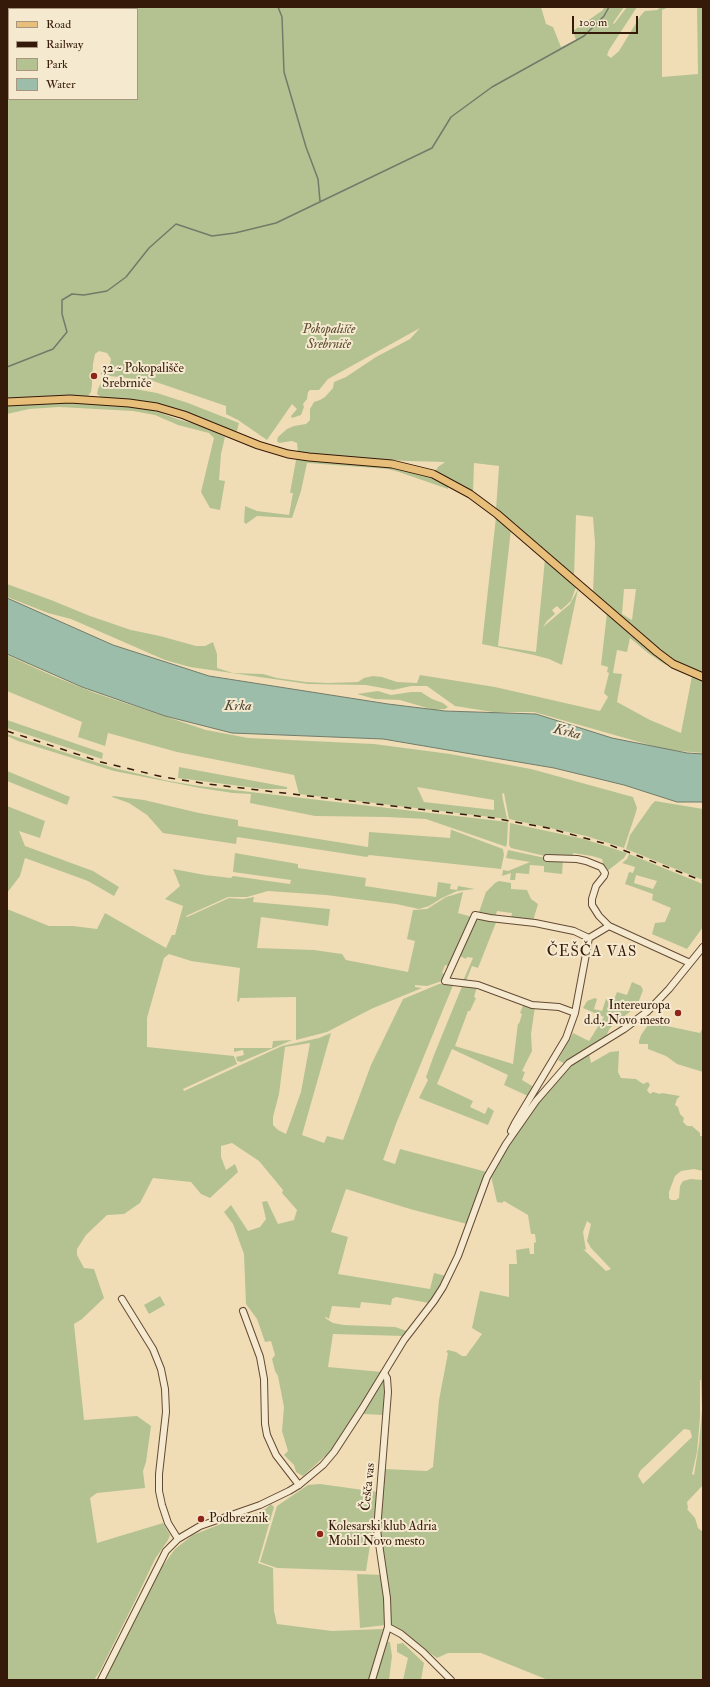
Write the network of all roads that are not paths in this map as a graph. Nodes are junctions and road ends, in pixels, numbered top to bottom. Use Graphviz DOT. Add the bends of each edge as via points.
graph roads {
  1 [pos="7,402"];
  2 [pos="703,677"];
  3 [pos="547,858"];
  4 [pos="609,926"];
  5 [pos="589,938"];
  6 [pos="703,947"];
  7 [pos="690,964"];
  8 [pos="576,1013"];
  9 [pos="506,1144"];
  10 [pos="122,1299"];
  11 [pos="243,1311"];
  12 [pos="384,1373"];
  13 [pos="299,1485"];
  14 [pos="178,1539"];
  15 [pos="388,1627"];
  16 [pos="100,1680"];
  17 [pos="372,1680"];
  18 [pos="451,1680"];
  1 -- 2 [label="main road" via="70,399 157,407 288,454 392,464 434,474 470,494 497,514 657,652 673,664"];
  3 -- 4 [label="street" via="586,861 596,864 603,870 604,876 593,892 592,905"];
  4 -- 5 [label="street"];
  4 -- 7 [label="street"];
  5 -- 8 [label="street"];
  5 -- 8 [label="street" via="562,928 475,914 445,981 478,985 532,1005 559,1007"];
  6 -- 7 [label="street"];
  7 -- 9 [label="street" via="639,1019 561,1070"];
  8 -- 9 [label="street" via="566,1038 514,1123"];
  9 -- 12 [label="street" via="487,1177 449,1276"];
  10 -- 14 [label="street" via="153,1349 161,1369 166,1412 158,1474 159,1491 166,1517"];
  11 -- 13 [label="street" via="260,1357 264,1379 264,1424 267,1435 276,1455"];
  12 -- 13 [label="street" via="334,1452"];
  12 -- 15 [label="street, Češča vas" via="388,1392 377,1530 387,1598"];
  13 -- 14 [label="street" via="260,1505 200,1526"];
  14 -- 16 [label="street" via="166,1551"];
  15 -- 17 [label="street, Češča vas"];
  15 -- 18 [label="street" via="401,1634"];
}
